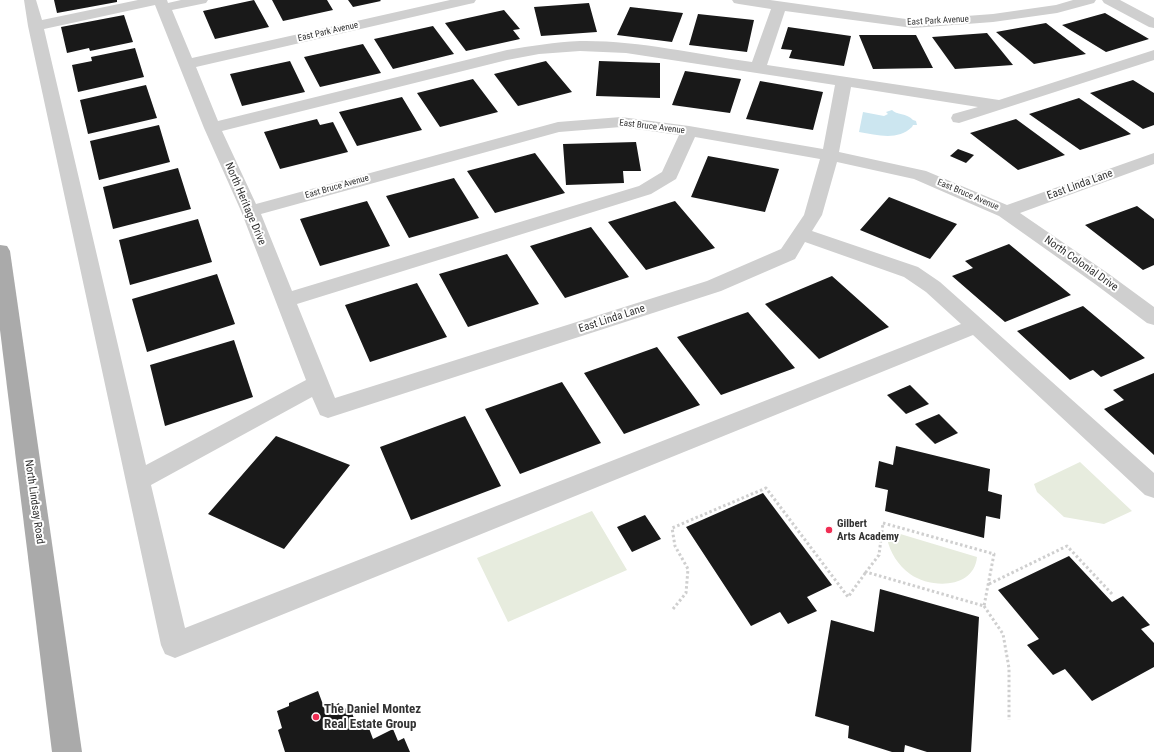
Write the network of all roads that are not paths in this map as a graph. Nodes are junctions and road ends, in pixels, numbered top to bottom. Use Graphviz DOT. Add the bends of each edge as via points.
graph roads {
  1 [pos="201,0"];
  2 [pos="470,0"];
  3 [pos="739,0"];
  4 [pos="1089,0"];
  5 [pos="1109,0"];
  6 [pos="30,1"];
  7 [pos="160,3"];
  8 [pos="779,6"];
  9 [pos="1154,24"];
  10 [pos="35,26"];
  11 [pos="1154,55"];
  12 [pos="187,64"];
  13 [pos="758,67"];
  14 [pos="844,81"];
  15 [pos="1000,105"];
  16 [pos="959,118"];
  17 [pos="212,128"];
  18 [pos="689,131"];
  19 [pos="830,155"];
  20 [pos="1154,158"];
  21 [pos="250,211"];
  22 [pos="1006,212"];
  23 [pos="801,234"];
  24 [pos="0,251"];
  25 [pos="285,300"];
  26 [pos="1145,300"];
  27 [pos="1154,318"];
  28 [pos="976,326"];
  29 [pos="318,384"];
  30 [pos="328,409"];
  31 [pos="138,481"];
  32 [pos="1154,488"];
  33 [pos="67,752"];
  1 -- 7 [label="street"];
  2 -- 12 [label="street, East Park Avenue"];
  3 -- 8 [label="street, East Park Avenue"];
  4 -- 8 [label="street, East Park Avenue" via="1057,9 993,18 913,24"];
  5 -- 9 [label="street"];
  6 -- 10 [label="street"];
  7 -- 10 [label="street"];
  7 -- 12 [label="street, North Heritage Drive"];
  8 -- 13 [label="street"];
  10 -- 31 [label="street"];
  11 -- 15 [label="street"];
  12 -- 17 [label="street, North Heritage Drive"];
  13 -- 14 [label="street"];
  13 -- 17 [label="street" via="626,48 580,46 539,49"];
  14 -- 15 [label="street"];
  14 -- 19 [label="street, East Linda Lane"];
  15 -- 16 [label="street"];
  17 -- 21 [label="street, North Heritage Drive"];
  18 -- 19 [label="street, East Bruce Avenue"];
  18 -- 21 [label="street, East Bruce Avenue" via="621,122 558,127"];
  18 -- 25 [label="street" via="670,174 645,190"];
  19 -- 22 [label="street, East Bruce Avenue" via="920,174"];
  19 -- 23 [label="street, East Linda Lane" via="813,215"];
  20 -- 22 [label="street, East Linda Lane"];
  21 -- 25 [label="street, North Heritage Drive"];
  22 -- 26 [label="street, North Colonial Drive"];
  23 -- 28 [label="street" via="911,272 933,287"];
  23 -- 30 [label="street, East Linda Lane" via="788,254 714,286"];
  24 -- 33 [label="main road, North Lindsay Road"];
  25 -- 29 [label="street, North Heritage Drive"];
  26 -- 27 [label="street, North Colonial Drive"];
  28 -- 31 [label="street" via="175,645"];
  28 -- 32 [label="street"];
  29 -- 30 [label="street, North Heritage Drive"];
  29 -- 31 [label="street"];
}
